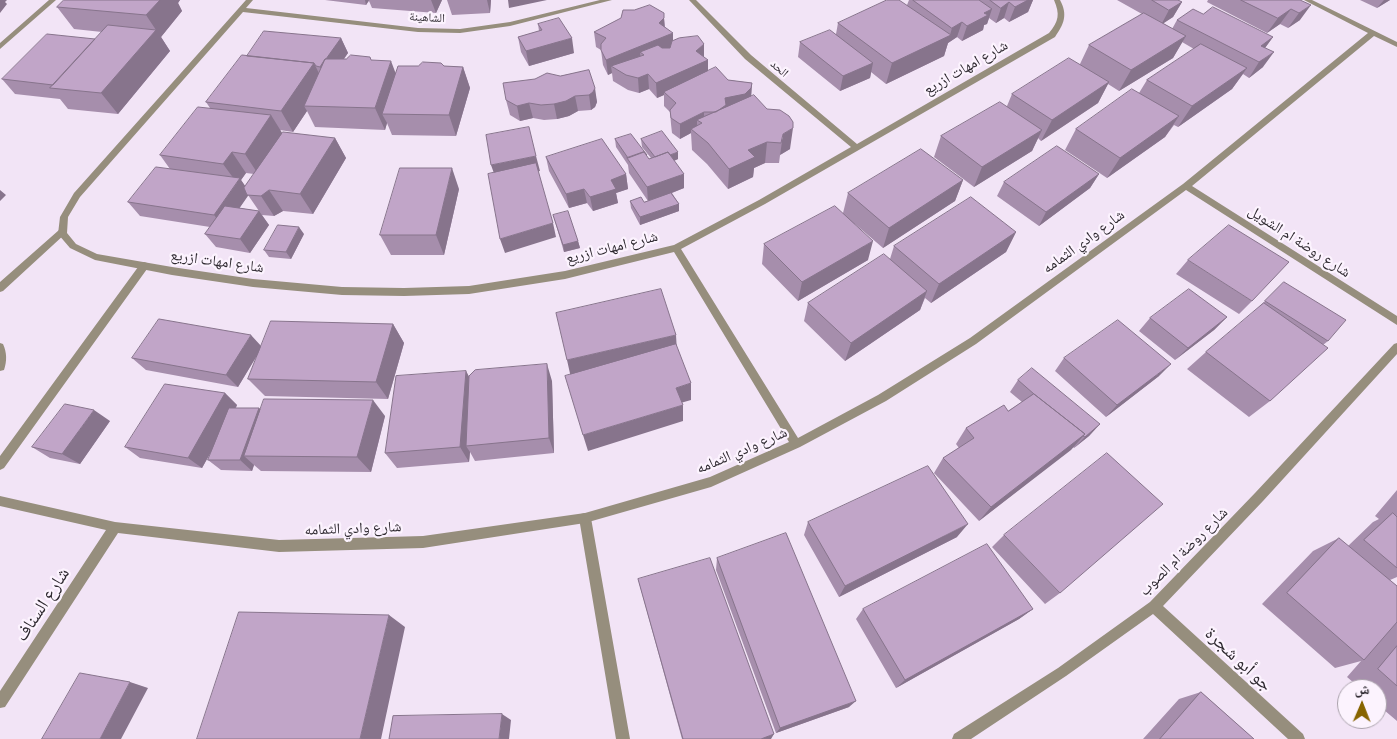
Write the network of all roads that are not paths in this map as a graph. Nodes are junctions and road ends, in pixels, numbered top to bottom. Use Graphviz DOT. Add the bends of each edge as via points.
graph roads {
  1 [pos="53,0"];
  2 [pos="250,0"];
  3 [pos="609,0"];
  4 [pos="692,0"];
  5 [pos="1056,0"];
  6 [pos="1306,0"];
  7 [pos="242,10"];
  8 [pos="1373,33"];
  9 [pos="1397,45"];
  10 [pos="0,46"];
  11 [pos="857,148"];
  12 [pos="1186,186"];
  13 [pos="62,232"];
  14 [pos="676,248"];
  15 [pos="144,266"];
  16 [pos="0,288"];
  17 [pos="1397,321"];
  18 [pos="0,347"];
  19 [pos="1397,347"];
  20 [pos="0,367"];
  21 [pos="796,444"];
  22 [pos="0,465"];
  23 [pos="0,501"];
  24 [pos="585,518"];
  25 [pos="115,527"];
  26 [pos="1154,606"];
  27 [pos="0,702"];
  28 [pos="623,739"];
  29 [pos="959,739"];
  30 [pos="1298,739"];
  1 -- 10 [label="street"];
  2 -- 7 [label="street"];
  3 -- 7 [label="street, الشاهينة" via="510,24 460,30 418,30"];
  4 -- 11 [label="street, الحد" via="748,57"];
  5 -- 11 [label="street, شارع امهات ازريع" via="1063,12 1061,24 1052,36"];
  6 -- 8 [label="street"];
  7 -- 13 [label="street" via="77,195 64,217"];
  8 -- 9 [label="street"];
  8 -- 12 [label="street, شارع وادي الثمامه"];
  11 -- 14 [label="street, شارع امهات ازريع"];
  12 -- 17 [label="street, شارع روضة ام الشويل"];
  12 -- 21 [label="street, شارع وادي الثمامه" via="973,341 882,398"];
  13 -- 15 [label="street, شارع امهات ازريع" via="73,246 95,257"];
  13 -- 16 [label="street"];
  14 -- 15 [label="street, شارع امهات ازريع" via="565,275 469,290 342,291 253,283"];
  14 -- 21 [label="street, شارع امهات ازريع"];
  15 -- 22 [label="street"];
  18 -- 20 [label="street"];
  19 -- 26 [label="street, شارع روضة ام الصوب"];
  21 -- 24 [label="street, شارع وادي الثمامه" via="711,482"];
  23 -- 25 [label="street, شارع وادي الثمامه"];
  24 -- 25 [label="street, شارع وادي الثمامه" via="423,542 279,546"];
  24 -- 28 [label="street"];
  25 -- 27 [label="street, شارع السناف"];
  26 -- 29 [label="street, شارع روضة ام الصوب" via="1062,672"];
  26 -- 30 [label="street, جو أبو شجرة"];
}
